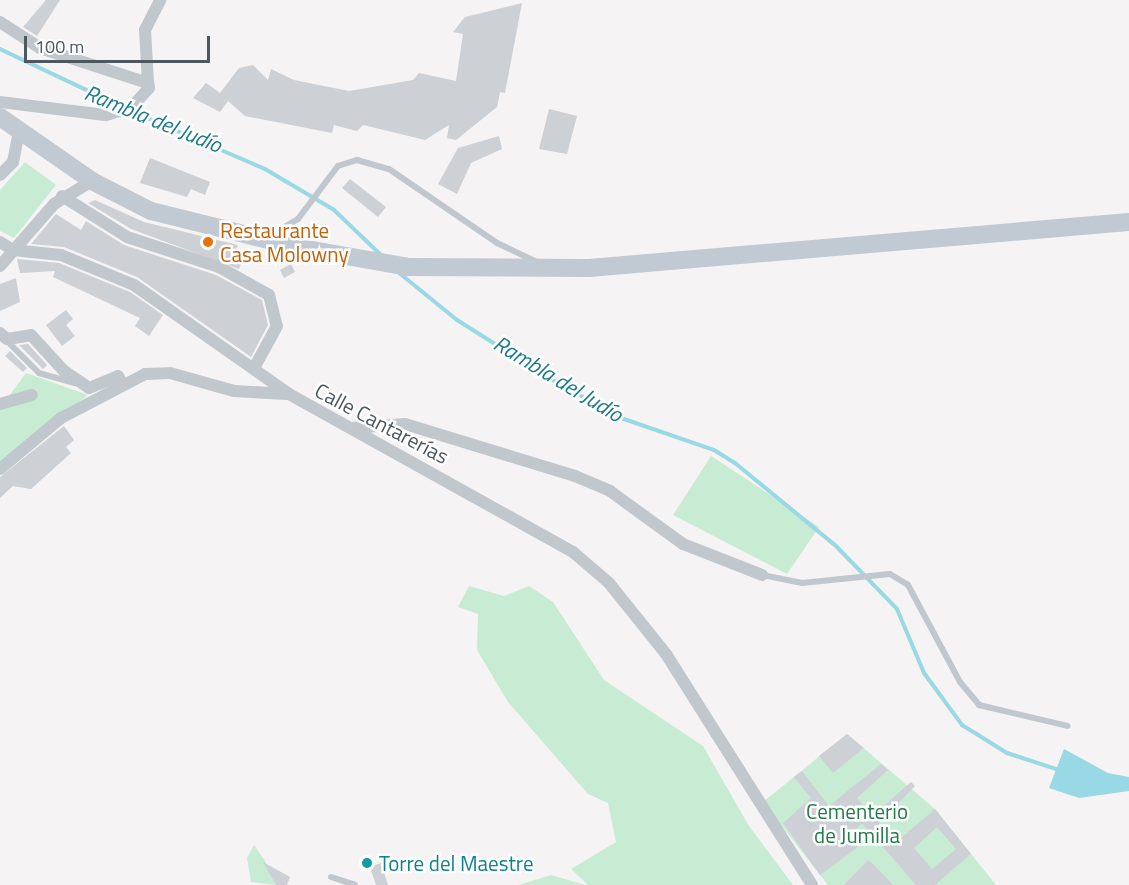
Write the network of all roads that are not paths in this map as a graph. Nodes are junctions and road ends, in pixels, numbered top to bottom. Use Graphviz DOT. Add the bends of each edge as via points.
graph roads {
  1 [pos="160,0"];
  2 [pos="0,22"];
  3 [pos="148,83"];
  4 [pos="0,102"];
  5 [pos="0,117"];
  6 [pos="19,131"];
  7 [pos="0,175"];
  8 [pos="92,181"];
  9 [pos="62,196"];
  10 [pos="1129,222"];
  11 [pos="253,236"];
  12 [pos="0,243"];
  13 [pos="13,250"];
  14 [pos="0,266"];
  15 [pos="562,269"];
  16 [pos="2,335"];
  17 [pos="254,368"];
  18 [pos="122,384"];
  19 [pos="89,388"];
  20 [pos="32,394"];
  21 [pos="289,394"];
  22 [pos="0,404"];
  23 [pos="351,428"];
  24 [pos="0,469"];
  25 [pos="762,575"];
  26 [pos="1068,726"];
  27 [pos="331,877"];
  28 [pos="355,885"];
  29 [pos="812,885"];
  1 -- 3 [label="street" via="145,30"];
  2 -- 3 [label="street" via="40,48"];
  3 -- 4 [label="street" via="144,99 115,113 84,115"];
  5 -- 6 [label="main road"];
  6 -- 7 [label="street" via="13,162"];
  6 -- 8 [label="main road"];
  8 -- 9 [label="street"];
  8 -- 11 [label="main road" via="151,211"];
  9 -- 13 [label="street"];
  9 -- 17 [label="street" via="127,237 225,270 269,295 277,326"];
  10 -- 15 [label="main road"];
  11 -- 15 [label="main road" via="301,248 452,270"];
  11 -- 15 [label="lane" via="278,233 303,212 325,181 345,162 377,164 509,249"];
  12 -- 13 [label="street"];
  13 -- 14 [label="street"];
  13 -- 17 [label="street, Calle Cantarerías" via="54,253 121,279"];
  16 -- 19 [label="lane" via="39,373"];
  16 -- 19 [label="street" via="31,334 63,371"];
  17 -- 21 [label="street, Calle Cantarerías"];
  18 -- 19 [label="street" via="118,376"];
  18 -- 21 [label="street" via="145,374 170,373 234,390"];
  18 -- 24 [label="street" via="61,418"];
  20 -- 22 [label="street"];
  21 -- 23 [label="street, Calle Cantarerías"];
  23 -- 25 [label="street" via="405,424 575,476 610,491 683,544"];
  23 -- 29 [label="street, Calle Cantarerías" via="573,552 609,584 691,689"];
  25 -- 26 [label="lane" via="785,582 879,574 908,585 960,682 979,705"];
  27 -- 28 [label="lane"];
}
